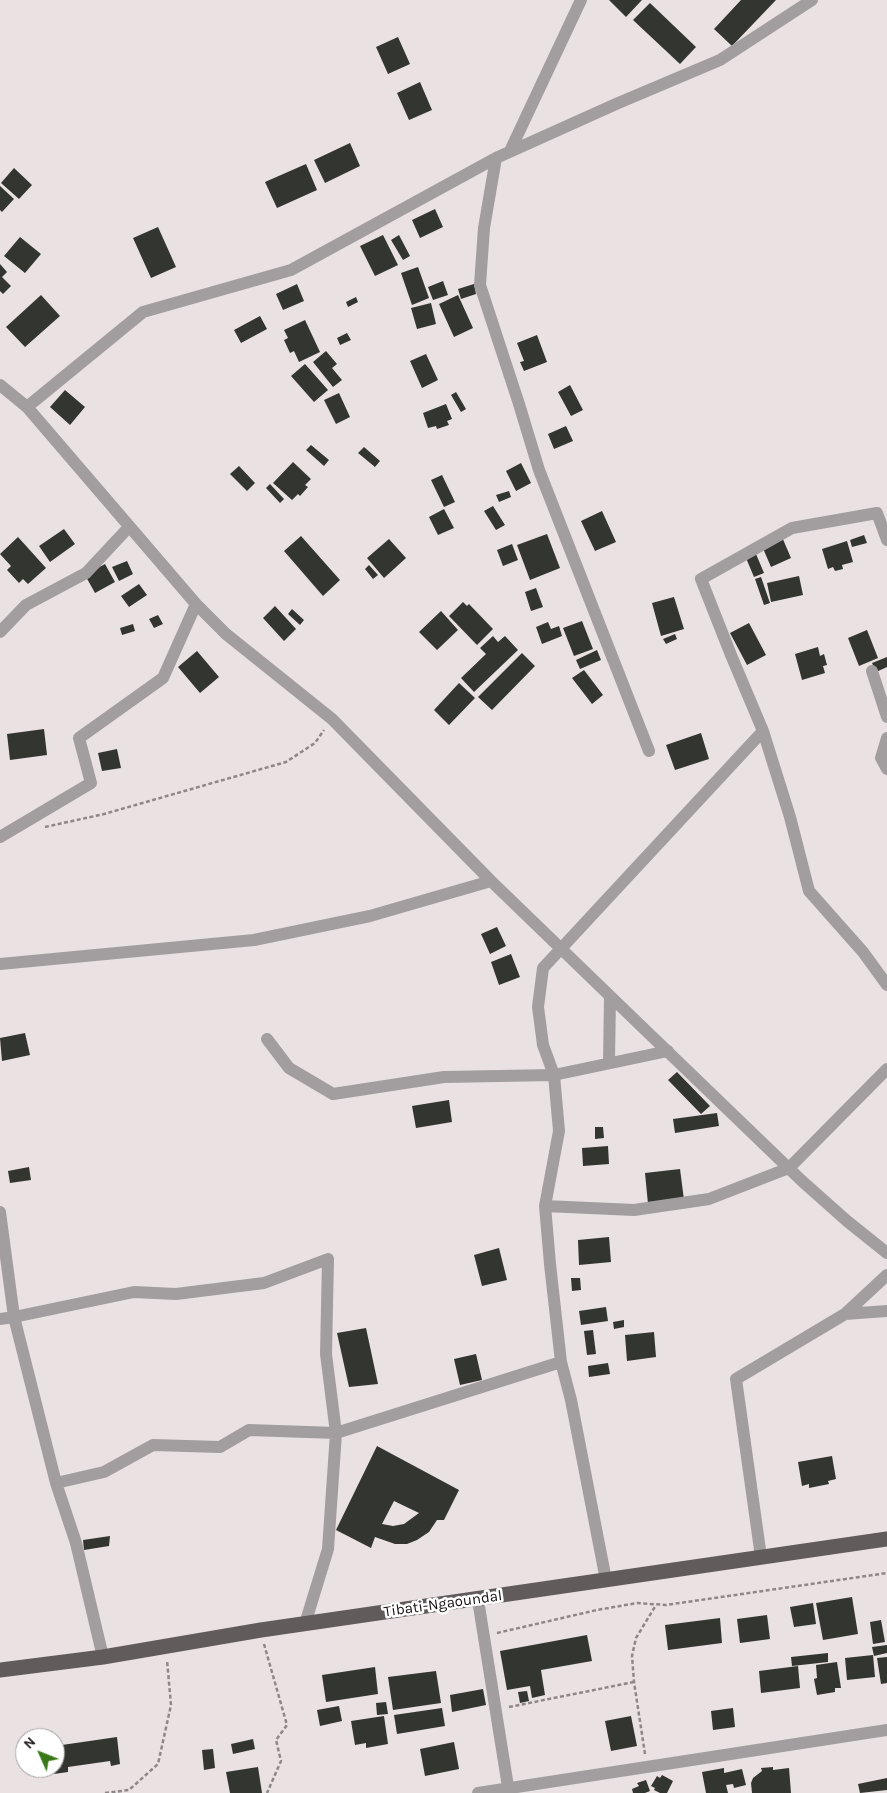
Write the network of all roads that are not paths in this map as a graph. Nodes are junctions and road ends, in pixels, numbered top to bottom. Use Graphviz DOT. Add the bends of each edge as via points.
graph roads {
  1 [pos="581,0"];
  2 [pos="812,0"];
  3 [pos="510,151"];
  4 [pos="496,158"];
  5 [pos="0,385"];
  6 [pos="27,407"];
  7 [pos="129,527"];
  8 [pos="887,540"];
  9 [pos="196,604"];
  10 [pos="0,632"];
  11 [pos="872,671"];
  12 [pos="887,717"];
  13 [pos="763,731"];
  14 [pos="887,738"];
  15 [pos="649,751"];
  16 [pos="887,769"];
  17 [pos="0,838"];
  18 [pos="491,881"];
  19 [pos="561,949"];
  20 [pos="0,964"];
  21 [pos="887,985"];
  22 [pos="610,996"];
  23 [pos="267,1039"];
  24 [pos="668,1051"];
  25 [pos="609,1063"];
  26 [pos="887,1069"];
  27 [pos="554,1075"];
  28 [pos="789,1168"];
  29 [pos="544,1206"];
  30 [pos="0,1212"];
  31 [pos="887,1253"];
  32 [pos="887,1276"];
  33 [pos="887,1311"];
  34 [pos="845,1314"];
  35 [pos="14,1318"];
  36 [pos="0,1319"];
  37 [pos="561,1362"];
  38 [pos="336,1433"];
  39 [pos="56,1483"];
  40 [pos="887,1539"];
  41 [pos="761,1557"];
  42 [pos="606,1580"];
  43 [pos="478,1600"];
  44 [pos="305,1624"];
  45 [pos="103,1657"];
  46 [pos="0,1670"];
  47 [pos="887,1730"];
  48 [pos="509,1791"];
  49 [pos="478,1793"];
  1 -- 3 [label="street"];
  2 -- 3 [label="street" via="720,60"];
  3 -- 4 [label="street"];
  4 -- 6 [label="street" via="291,270 143,312"];
  4 -- 15 [label="street" via="484,228 480,285 539,470"];
  5 -- 6 [label="street"];
  6 -- 7 [label="street"];
  7 -- 9 [label="street"];
  7 -- 10 [label="street" via="86,573 26,605"];
  8 -- 13 [label="street" via="877,513 792,528 701,578"];
  9 -- 17 [label="street" via="163,678 79,738 91,783"];
  9 -- 18 [label="street" via="226,634 332,719"];
  11 -- 12 [label="street"];
  13 -- 19 [label="street"];
  13 -- 21 [label="street" via="809,891 863,952"];
  14 -- 16 [label="street" via="880,758"];
  18 -- 19 [label="street"];
  18 -- 20 [label="street" via="370,916 254,940"];
  19 -- 22 [label="street"];
  19 -- 27 [label="street" via="543,968 538,1007 543,1045"];
  22 -- 24 [label="street"];
  22 -- 25 [label="street"];
  23 -- 27 [label="street" via="288,1068 333,1094 444,1077"];
  24 -- 25 [label="street"];
  24 -- 28 [label="street"];
  25 -- 27 [label="street"];
  26 -- 28 [label="street"];
  27 -- 29 [label="street" via="559,1131"];
  28 -- 29 [label="street" via="709,1199 634,1210"];
  28 -- 31 [label="street" via="846,1221"];
  29 -- 37 [label="street"];
  30 -- 35 [label="street"];
  32 -- 34 [label="street"];
  33 -- 34 [label="street"];
  34 -- 41 [label="street" via="736,1379"];
  35 -- 36 [label="street"];
  35 -- 38 [label="street" via="134,1292 176,1294 264,1283 328,1259 326,1354"];
  35 -- 39 [label="street"];
  37 -- 38 [label="street"];
  37 -- 42 [label="street"];
  38 -- 39 [label="street" via="248,1430 220,1447 153,1445 104,1472"];
  38 -- 44 [label="street" via="328,1549"];
  39 -- 45 [label="street" via="76,1543"];
  40 -- 41 [label="highway, Tibati-Ngaoundal"];
  41 -- 42 [label="highway, Tibati-Ngaoundal"];
  42 -- 43 [label="highway, Tibati-Ngaoundal"];
  43 -- 44 [label="highway, Tibati-Ngaoundal"];
  43 -- 48 [label="street"];
  44 -- 45 [label="highway, Tibati-Ngaoundal"];
  45 -- 46 [label="highway, Tibati-Ngaoundal"];
  47 -- 48 [label="street"];
  48 -- 49 [label="street"];
}
